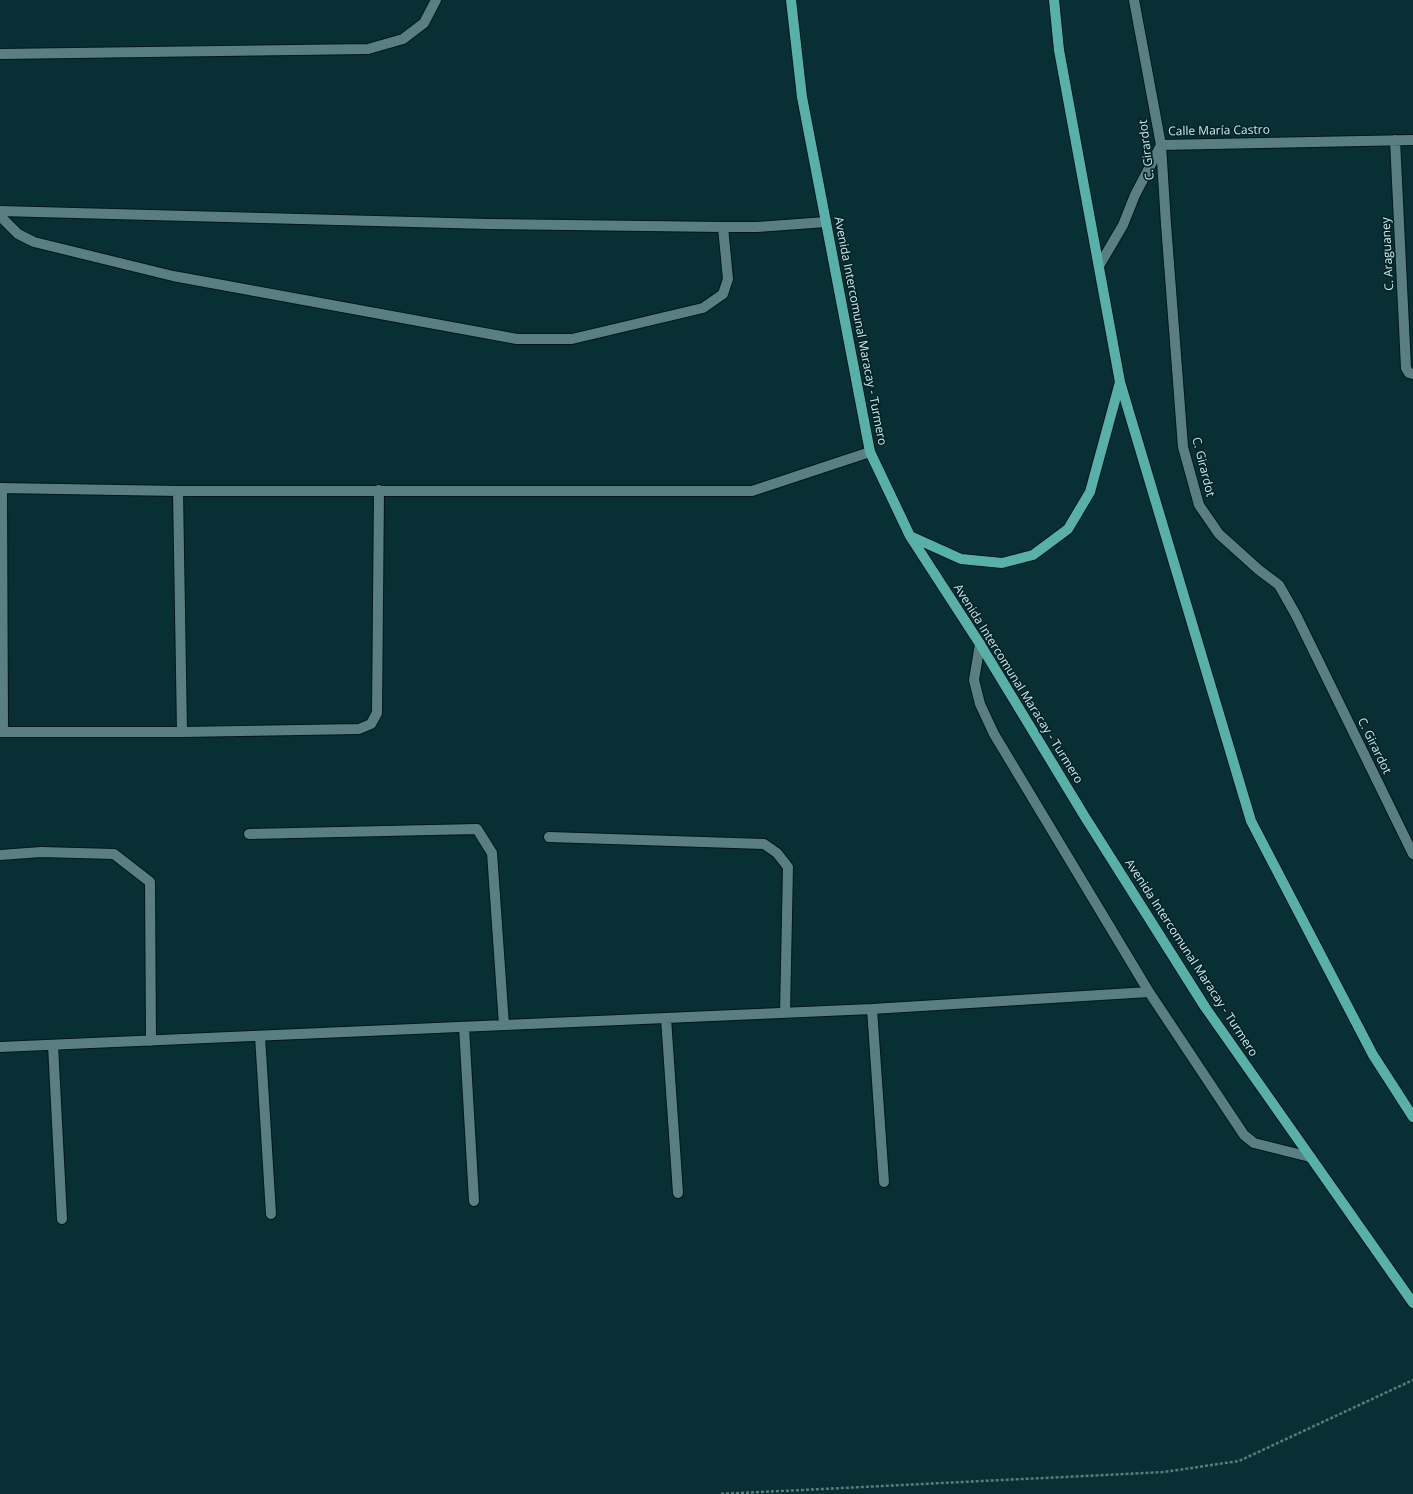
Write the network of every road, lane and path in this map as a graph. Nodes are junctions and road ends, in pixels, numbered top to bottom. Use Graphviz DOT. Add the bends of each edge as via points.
graph roads {
  1 [pos="436,0"];
  2 [pos="791,0"];
  3 [pos="1054,0"];
  4 [pos="1134,0"];
  5 [pos="0,54"];
  6 [pos="1396,140"];
  7 [pos="1413,140"];
  8 [pos="1162,145"];
  9 [pos="0,211"];
  10 [pos="0,216"];
  11 [pos="826,222"];
  12 [pos="724,227"];
  13 [pos="1099,266"];
  14 [pos="1409,371"];
  15 [pos="1120,382"];
  16 [pos="870,452"];
  17 [pos="1,488"];
  18 [pos="379,490"];
  19 [pos="178,491"];
  20 [pos="910,536"];
  21 [pos="980,644"];
  22 [pos="1,732"];
  23 [pos="182,732"];
  24 [pos="249,834"];
  25 [pos="549,837"];
  26 [pos="1413,854"];
  27 [pos="0,855"];
  28 [pos="1148,992"];
  29 [pos="872,1008"];
  30 [pos="785,1013"];
  31 [pos="666,1018"];
  32 [pos="504,1025"];
  33 [pos="464,1027"];
  34 [pos="260,1036"];
  35 [pos="151,1041"];
  36 [pos="52,1045"];
  37 [pos="0,1047"];
  38 [pos="1413,1117"];
  39 [pos="1310,1157"];
  40 [pos="884,1182"];
  41 [pos="678,1193"];
  42 [pos="474,1201"];
  43 [pos="271,1214"];
  44 [pos="62,1219"];
  45 [pos="1413,1303"];
  46 [pos="1413,1380"];
  47 [pos="721,1494"];
  1 -- 5 [label="street" via="424,23 403,39 368,49"];
  2 -- 11 [label="main road, Avenida Intercomunal Maracay - Turmero" via="802,96"];
  3 -- 13 [label="main road" via="1059,50"];
  4 -- 8 [label="street, C. Girardot"];
  6 -- 7 [label="street, Calle María Castro"];
  6 -- 8 [label="street, Calle María Castro"];
  6 -- 14 [label="street, C. Araguaney"];
  8 -- 13 [label="street, Calle María Castro" via="1135,195 1123,225"];
  8 -- 26 [label="street, C. Girardot" via="1183,447 1199,505 1219,534 1279,586 1296,615"];
  9 -- 12 [label="street" via="488,224"];
  10 -- 12 [label="street" via="18,234 34,242 173,276 517,339 572,339 703,308 723,294 728,279"];
  11 -- 12 [label="street"];
  11 -- 16 [label="main road, Avenida Intercomunal Maracay - Turmero"];
  13 -- 15 [label="main road"];
  15 -- 20 [label="main road" via="1090,492 1068,529 1033,555 1002,563 961,559"];
  15 -- 38 [label="main road" via="1251,821 1373,1055"];
  16 -- 18 [label="street" via="752,491"];
  16 -- 20 [label="main road, Avenida Intercomunal Maracay - Turmero"];
  17 -- 19 [label="street"];
  17 -- 22 [label="street"];
  18 -- 19 [label="street"];
  18 -- 23 [label="street" via="377,713 371,724 359,729"];
  19 -- 23 [label="street"];
  20 -- 21 [label="main road, Avenida Intercomunal Maracay - Turmero"];
  21 -- 28 [label="street" via="974,680 980,704 994,734"];
  21 -- 39 [label="main road, Avenida Intercomunal Maracay - Turmero" via="1084,817 1205,1007"];
  22 -- 23 [label="street"];
  24 -- 32 [label="street" via="477,829 492,853"];
  25 -- 30 [label="street" via="764,844 777,853 788,867"];
  27 -- 35 [label="street" via="41,852 114,854 150,882"];
  28 -- 29 [label="street"];
  28 -- 39 [label="street" via="1244,1135 1254,1143"];
  29 -- 30 [label="street"];
  29 -- 40 [label="street"];
  30 -- 31 [label="street"];
  31 -- 32 [label="street"];
  31 -- 41 [label="street"];
  32 -- 33 [label="street"];
  33 -- 34 [label="street"];
  33 -- 42 [label="street"];
  34 -- 35 [label="street"];
  34 -- 43 [label="street"];
  35 -- 36 [label="street"];
  36 -- 37 [label="street"];
  36 -- 44 [label="street"];
  39 -- 45 [label="main road, Avenida Intercomunal Maracay - Turmero"];
  46 -- 47 [label="path" via="1238,1461 1164,1472"];
}
